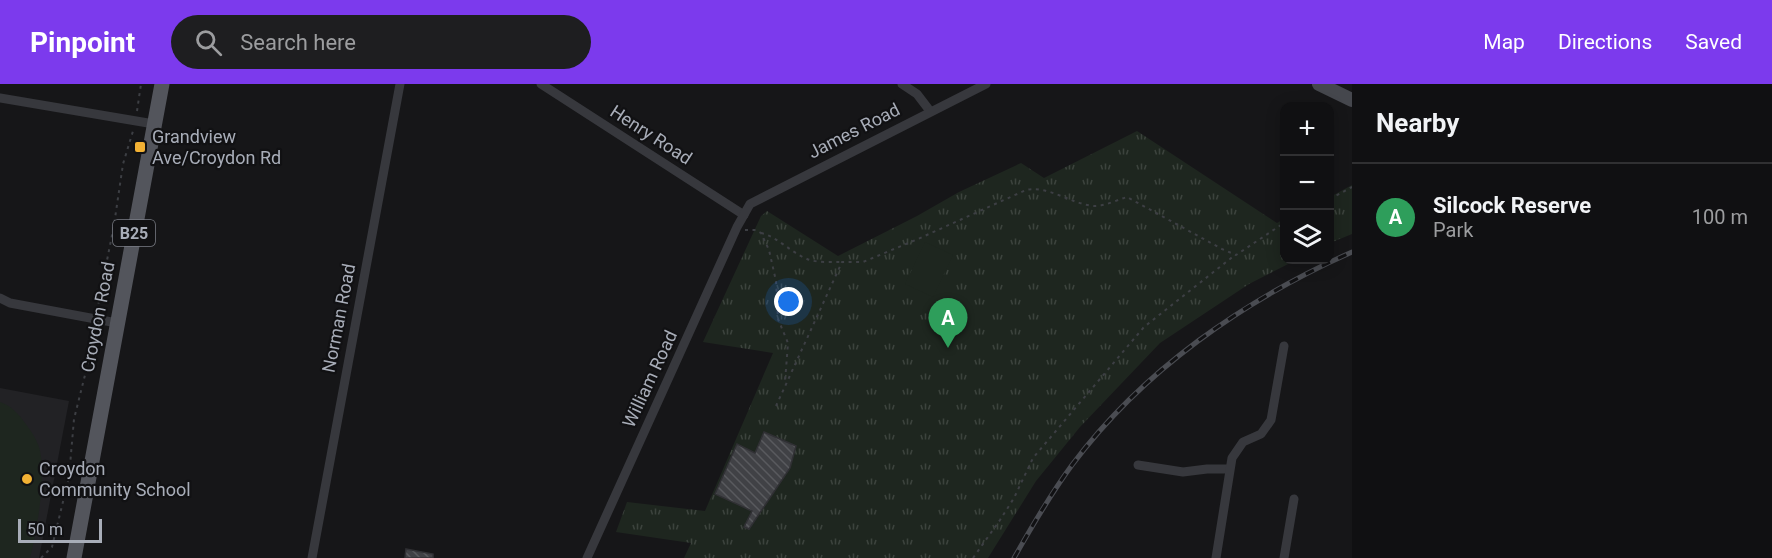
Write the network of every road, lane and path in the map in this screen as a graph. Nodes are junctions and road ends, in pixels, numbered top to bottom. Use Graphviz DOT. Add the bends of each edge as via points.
graph roads {
  1 [pos="162,84"];
  2 [pos="400,84"];
  3 [pos="541,84"];
  4 [pos="902,84"];
  5 [pos="986,84"];
  6 [pos="1319,84"];
  7 [pos="0,98"];
  8 [pos="1351,98"];
  9 [pos="930,111"];
  10 [pos="154,124"];
  11 [pos="1352,188"];
  12 [pos="1334,197"];
  13 [pos="744,215"];
  14 [pos="737,227"];
  15 [pos="1280,227"];
  16 [pos="760,232"];
  17 [pos="1236,255"];
  18 [pos="842,262"];
  19 [pos="0,298"];
  20 [pos="117,323"];
  21 [pos="1284,346"];
  22 [pos="785,385"];
  23 [pos="776,406"];
  24 [pos="1138,465"];
  25 [pos="1229,469"];
  26 [pos="1294,499"];
  27 [pos="74,558"];
  28 [pos="312,558"];
  29 [pos="587,558"];
  30 [pos="973,558"];
  31 [pos="1216,558"];
  32 [pos="1284,558"];
  1 -- 10 [label="main road, Croydon Road / B25"];
  2 -- 28 [label="street, Norman Road"];
  3 -- 13 [label="street, Henry Road"];
  4 -- 9 [label="street" via="922,99"];
  5 -- 9 [label="street, James Road"];
  6 -- 8 [label="main road"];
  7 -- 10 [label="street"];
  9 -- 13 [label="street, James Road" via="762,196 750,204"];
  10 -- 20 [label="main road, Croydon Road / B25"];
  11 -- 12 [label="path"];
  13 -- 14 [label="street, William Road"];
  14 -- 16 [label="path"];
  14 -- 29 [label="street, William Road"];
  15 -- 17 [label="path"];
  16 -- 18 [label="path" via="772,235 809,260"];
  16 -- 22 [label="path" via="769,250 778,319 788,343"];
  17 -- 18 [label="path" via="1127,197 1098,206 1032,189 863,262"];
  17 -- 30 [label="path" via="1144,327 1033,458 1005,513"];
  18 -- 22 [label="path"];
  19 -- 20 [label="street"];
  20 -- 27 [label="main road, Croydon Road / B25"];
  21 -- 25 [label="street" via="1271,420 1261,434 1236,450"];
  22 -- 23 [label="path"];
  24 -- 25 [label="street" via="1183,472"];
  25 -- 31 [label="street"];
  26 -- 32 [label="street"];
}
